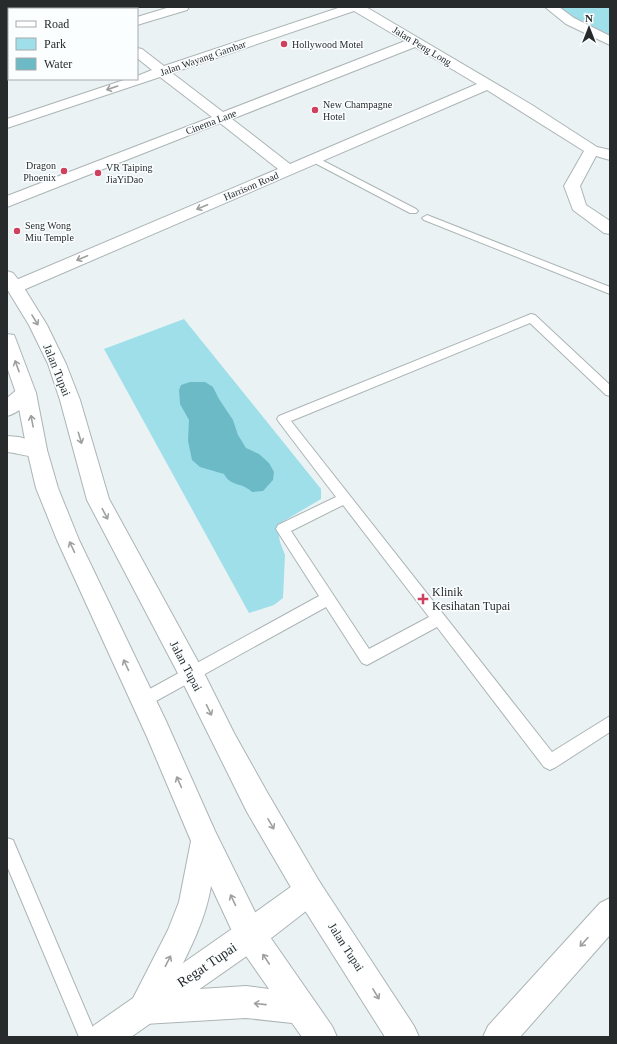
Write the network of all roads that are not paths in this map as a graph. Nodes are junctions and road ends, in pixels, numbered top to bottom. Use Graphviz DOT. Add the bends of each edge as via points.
graph roads {
  1 [pos="183,7"];
  2 [pos="353,7"];
  3 [pos="358,7"];
  4 [pos="551,7"];
  5 [pos="138,21"];
  6 [pos="610,41"];
  7 [pos="415,42"];
  8 [pos="138,53"];
  9 [pos="162,71"];
  10 [pos="138,79"];
  11 [pos="136,80"];
  12 [pos="487,86"];
  13 [pos="222,118"];
  14 [pos="7,124"];
  15 [pos="592,150"];
  16 [pos="610,155"];
  17 [pos="314,159"];
  18 [pos="289,170"];
  19 [pos="7,202"];
  20 [pos="413,211"];
  21 [pos="427,218"];
  22 [pos="610,228"];
  23 [pos="11,282"];
  24 [pos="610,291"];
  25 [pos="7,340"];
  26 [pos="610,392"];
  27 [pos="26,393"];
  28 [pos="7,409"];
  29 [pos="7,444"];
  30 [pos="38,450"];
  31 [pos="345,498"];
  32 [pos="328,599"];
  33 [pos="439,619"];
  34 [pos="192,675"];
  35 [pos="142,701"];
  36 [pos="610,723"];
  37 [pos="205,841"];
  38 [pos="7,846"];
  39 [pos="309,891"];
  40 [pos="610,913"];
  41 [pos="250,935"];
  42 [pos="144,1008"];
  43 [pos="299,1008"];
  44 [pos="116,1034"];
  45 [pos="88,1037"];
  46 [pos="321,1037"];
  47 [pos="403,1037"];
  48 [pos="499,1037"];
  1 -- 5 [label="street"];
  2 -- 9 [label="street, Jalan Wayang Gambar"];
  3 -- 7 [label="street, Jalan Peng Long"];
  4 -- 6 [label="street" via="570,21"];
  7 -- 12 [label="street, Jalan Peng Long"];
  7 -- 13 [label="street, Cinema Lane"];
  8 -- 9 [label="street"];
  9 -- 10 [label="street, Jalan Wayang Gambar, one-way"];
  9 -- 13 [label="street"];
  11 -- 14 [label="street, Jalan Wayang Gambar, one-way"];
  12 -- 15 [label="street, Jalan Peng Long" via="527,108"];
  12 -- 17 [label="street, Harrison Road"];
  13 -- 18 [label="street"];
  13 -- 19 [label="street, Cinema Lane"];
  15 -- 16 [label="street, Jalan Peng Long"];
  15 -- 22 [label="street" via="572,186 580,207"];
  17 -- 18 [label="street, Harrison Road"];
  17 -- 20 [label="lane"];
  18 -- 23 [label="street, Harrison Road, one-way"];
  21 -- 24 [label="lane"];
  23 -- 34 [label="street, Jalan Tupai, one-way" via="38,325 56,364 70,400 98,500"];
  27 -- 25 [label="street, one-way"];
  26 -- 31 [label="lane" via="531,318 283,419"];
  27 -- 28 [label="street"];
  30 -- 27 [label="street, one-way"];
  29 -- 30 [label="street"];
  35 -- 30 [label="street, one-way" via="68,540 47,488"];
  31 -- 32 [label="lane" via="283,529"];
  31 -- 33 [label="lane"];
  32 -- 33 [label="lane" via="367,658"];
  32 -- 34 [label="lane"];
  33 -- 36 [label="lane" via="550,762"];
  34 -- 35 [label="lane"];
  34 -- 39 [label="street, Jalan Tupai, one-way" via="225,742"];
  37 -- 35 [label="street, one-way"];
  41 -- 37 [label="street, one-way"];
  42 -- 37 [label="street, one-way" via="179,940 194,902"];
  38 -- 45 [label="lane"];
  39 -- 41 [label="street, Regat Tupai"];
  39 -- 47 [label="street, Jalan Tupai, one-way"];
  40 -- 48 [label="street, one-way"];
  41 -- 42 [label="street, Regat Tupai"];
  43 -- 41 [label="street, one-way"];
  43 -- 42 [label="street, one-way" via="246,1002"];
  42 -- 44 [label="street, Regat Tupai"];
  43 -- 46 [label="street"];
}
